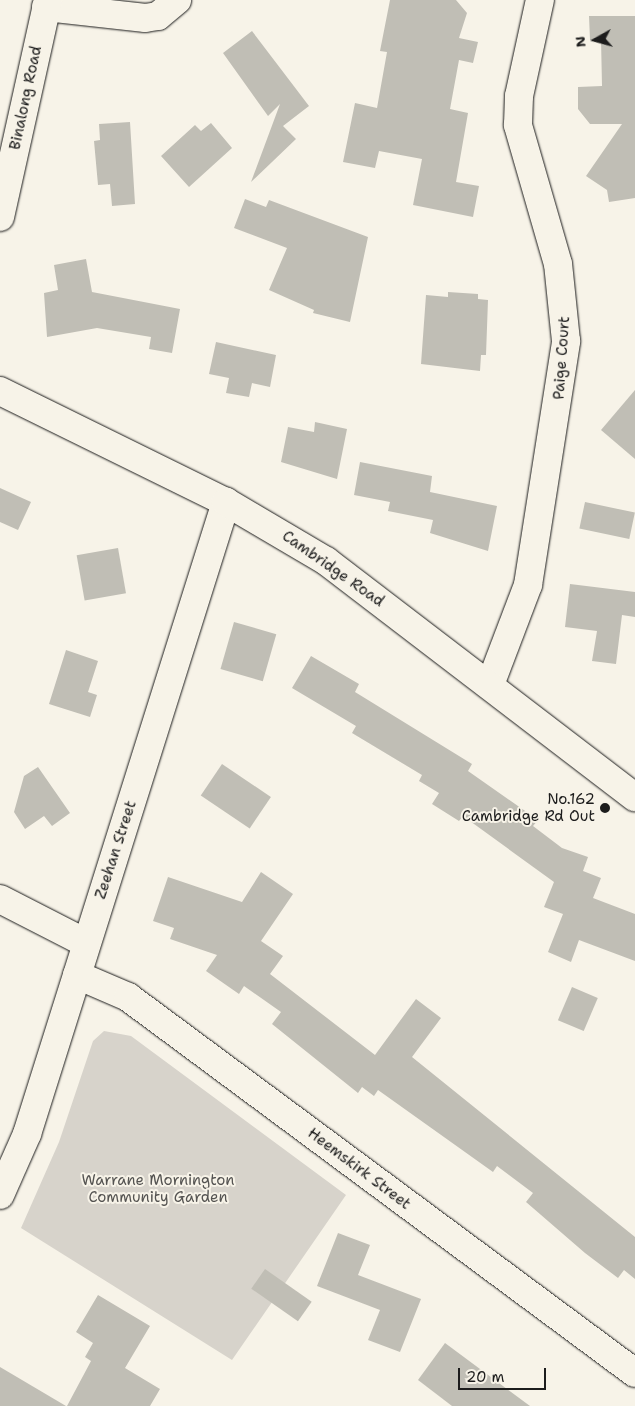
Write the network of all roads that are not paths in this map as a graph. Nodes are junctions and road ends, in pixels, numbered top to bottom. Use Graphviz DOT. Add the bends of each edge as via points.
graph roads {
  1 [pos="177,0"];
  2 [pos="540,0"];
  3 [pos="47,4"];
  4 [pos="0,217"];
  5 [pos="0,391"];
  6 [pos="226,502"];
  7 [pos="490,685"];
  8 [pos="635,797"];
  9 [pos="0,900"];
  10 [pos="86,943"];
  11 [pos="77,975"];
  12 [pos="0,1195"];
  13 [pos="635,1373"];
  1 -- 3 [label="street, Binalong Road" via="158,16 145,18"];
  2 -- 7 [label="street, Paige Court" via="519,96 518,125 558,264 566,341 528,585"];
  3 -- 4 [label="street, Binalong Road"];
  5 -- 6 [label="street, Cambridge Road"];
  6 -- 7 [label="street, Cambridge Road" via="326,561"];
  6 -- 10 [label="street, Zeehan Street"];
  7 -- 8 [label="street, Cambridge Road"];
  9 -- 10 [label="street"];
  10 -- 11 [label="street, Zeehan Street"];
  11 -- 12 [label="street, Zeehan Street" via="27,1134"];
  11 -- 13 [label="street, Heemskirk Street" via="128,997"];
}
